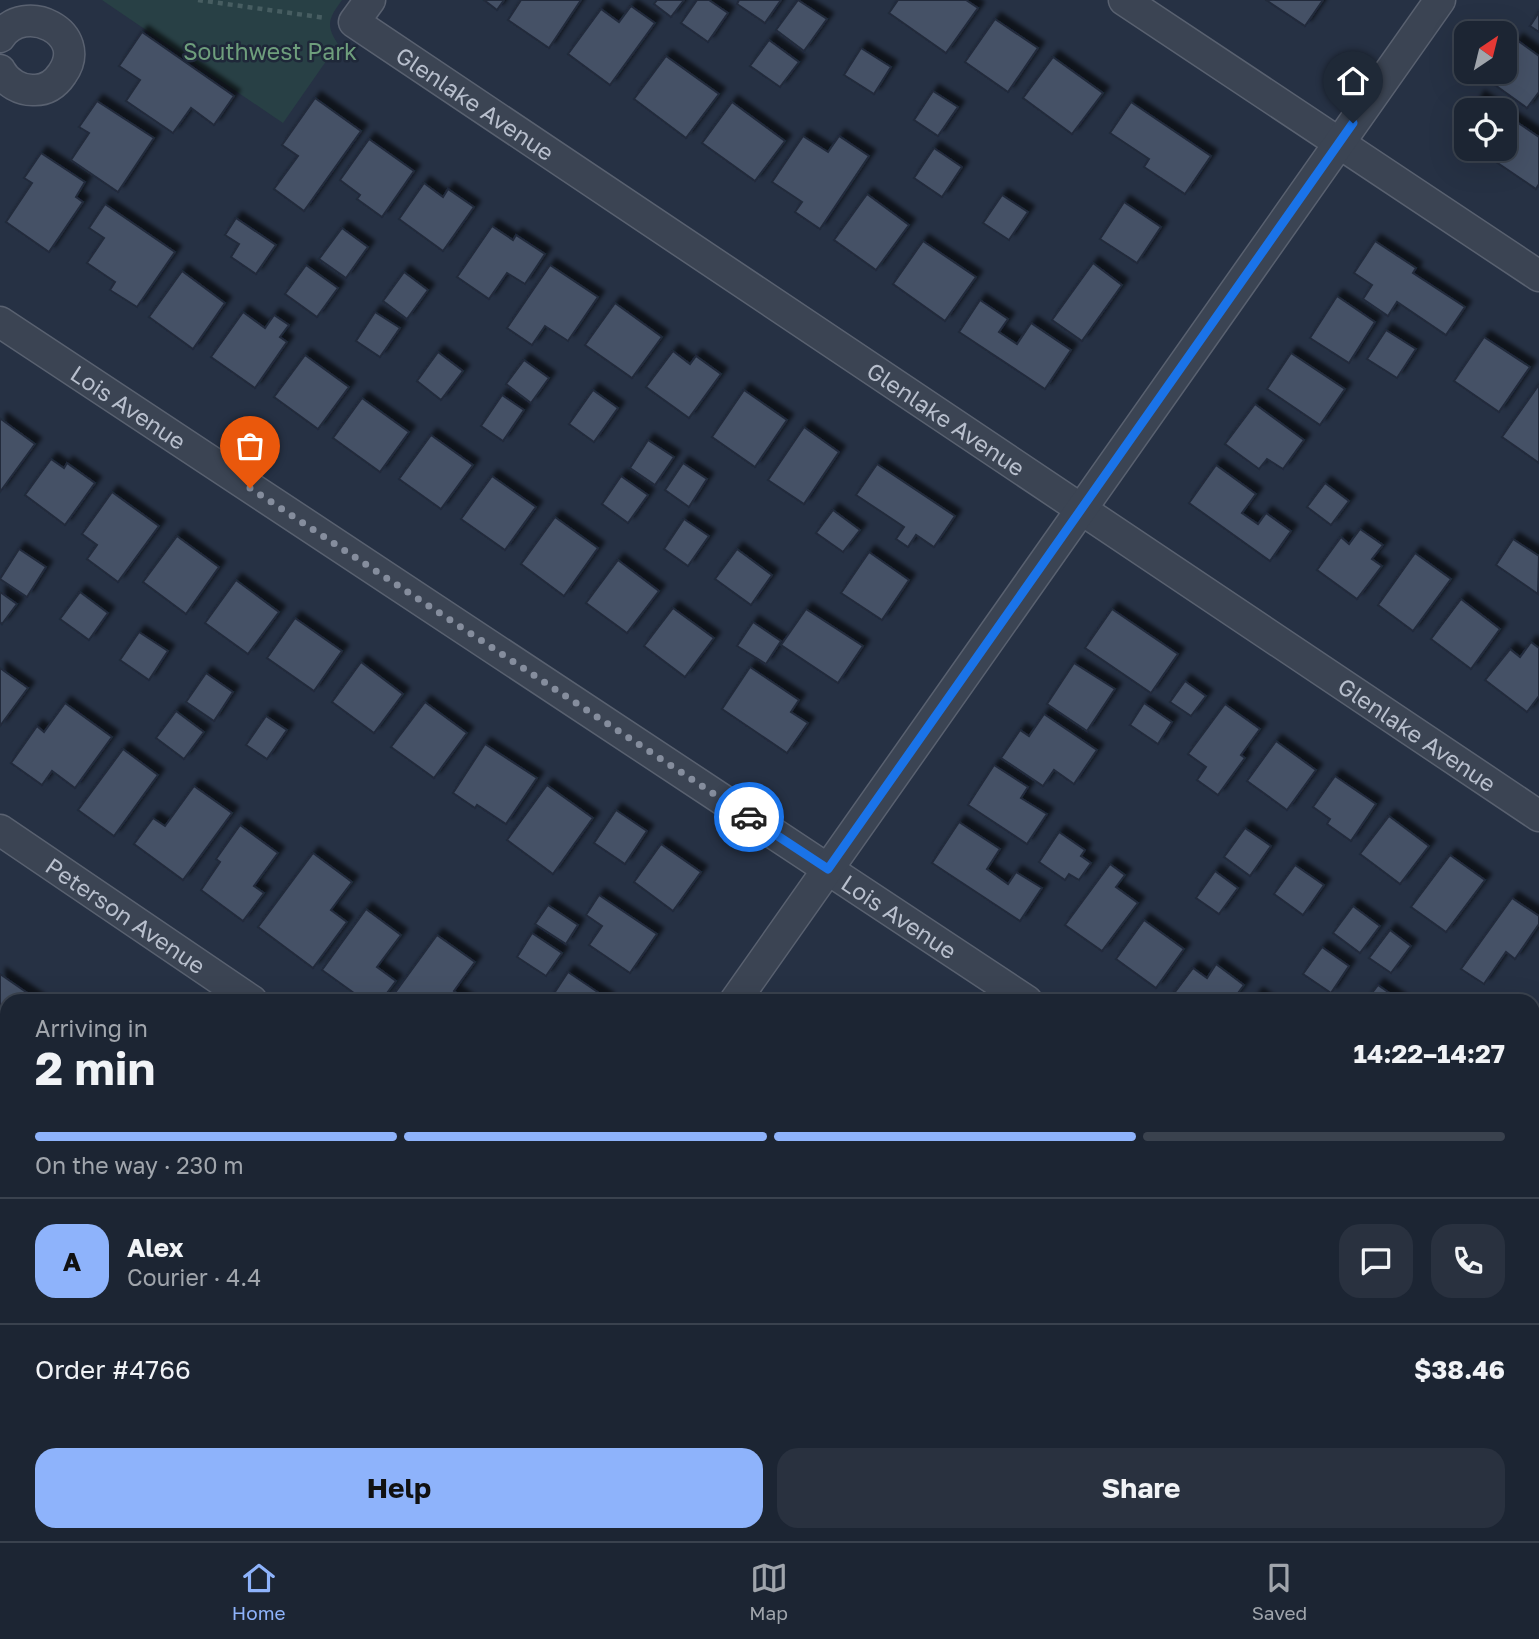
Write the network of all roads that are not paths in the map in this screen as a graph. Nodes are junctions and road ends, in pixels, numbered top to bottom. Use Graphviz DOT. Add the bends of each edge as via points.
graph roads {
  1 [pos="1124,0"];
  2 [pos="1440,0"];
  3 [pos="362,11"];
  4 [pos="0,37"];
  5 [pos="4,85"];
  6 [pos="1339,144"];
  7 [pos="1539,276"];
  8 [pos="0,322"];
  9 [pos="1081,510"];
  10 [pos="1539,816"];
  11 [pos="0,830"];
  12 [pos="828,869"];
  13 [pos="242,994"];
  14 [pos="740,994"];
  15 [pos="1016,994"];
  1 -- 6 [label="street"];
  2 -- 6 [label="street"];
  3 -- 9 [label="street, Glenlake Avenue"];
  4 -- 5 [label="street" via="12,23 35,17 57,27 68,48 65,71 47,88"];
  6 -- 7 [label="street"];
  6 -- 9 [label="street"];
  8 -- 12 [label="street, Lois Avenue"];
  9 -- 10 [label="street, Glenlake Avenue"];
  9 -- 12 [label="street"];
  11 -- 13 [label="street, Peterson Avenue"];
  12 -- 14 [label="street"];
  12 -- 15 [label="street, Lois Avenue"];
}
